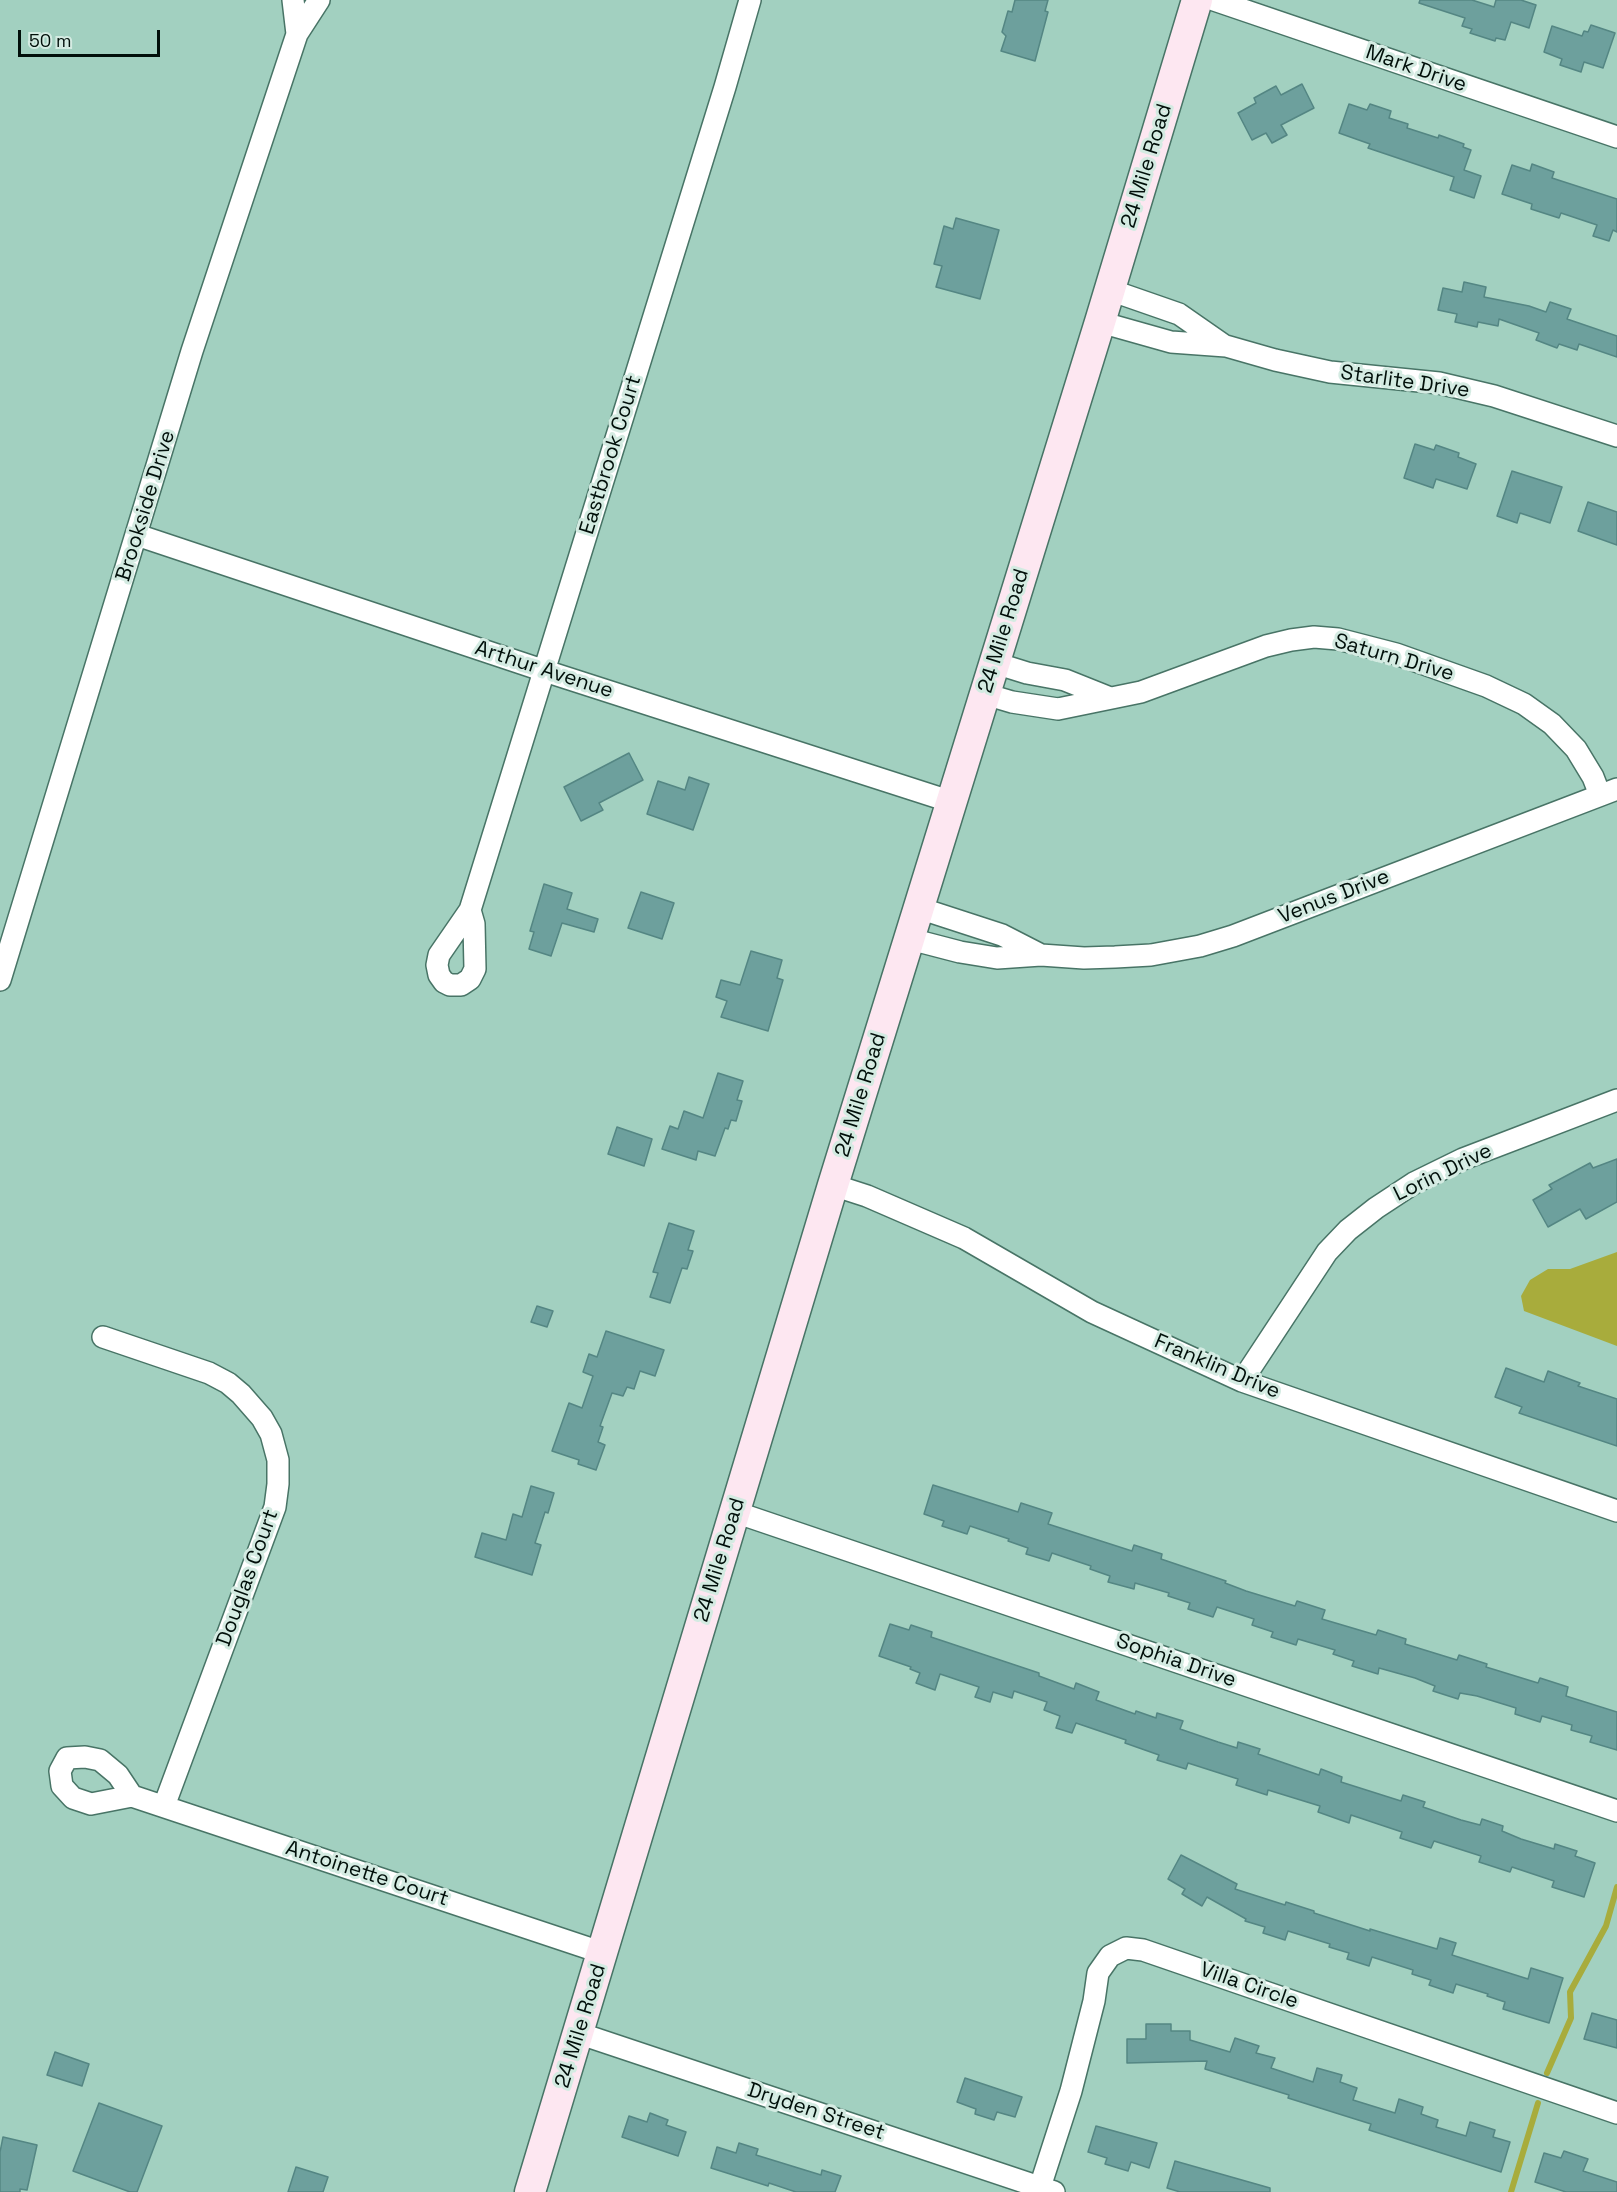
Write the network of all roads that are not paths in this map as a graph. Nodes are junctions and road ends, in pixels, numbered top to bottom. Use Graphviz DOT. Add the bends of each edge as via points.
graph roads {
  1 [pos="293,0"];
  2 [pos="319,0"];
  3 [pos="750,0"];
  4 [pos="1197,0"];
  5 [pos="1214,0"];
  6 [pos="297,34"];
  7 [pos="1617,137"];
  8 [pos="1110,290"];
  9 [pos="1100,322"];
  10 [pos="1226,346"];
  11 [pos="1617,436"];
  12 [pos="137,535"];
  13 [pos="995,663"];
  14 [pos="545,671"];
  15 [pos="985,694"];
  16 [pos="1111,699"];
  17 [pos="1609,792"];
  18 [pos="952,802"];
  19 [pos="919,908"];
  20 [pos="470,910"];
  21 [pos="910,939"];
  22 [pos="1041,955"];
  23 [pos="0,980"];
  24 [pos="1617,1100"];
  25 [pos="833,1185"];
  26 [pos="103,1337"];
  27 [pos="1242,1381"];
  28 [pos="1617,1510"];
  29 [pos="735,1512"];
  30 [pos="132,1796"];
  31 [pos="164,1806"];
  32 [pos="1617,1811"];
  33 [pos="603,1953"];
  34 [pos="578,2033"];
  35 [pos="1617,2113"];
  36 [pos="1047,2190"];
  37 [pos="530,2192"];
  1 -- 6 [label="street, Brookside Drive"];
  2 -- 6 [label="street, Brookside Drive"];
  3 -- 14 [label="street, Eastbrook Court"];
  4 -- 8 [label="street, 24 Mile Road"];
  5 -- 7 [label="street, Mark Drive"];
  6 -- 12 [label="street, Brookside Drive" via="192,351"];
  8 -- 9 [label="street, 24 Mile Road"];
  8 -- 10 [label="street, Starlite Drive" via="1179,315"];
  9 -- 10 [label="street, Starlite Drive" via="1171,342"];
  9 -- 13 [label="street, 24 Mile Road"];
  10 -- 11 [label="street, Starlite Drive" via="1330,372 1440,382"];
  12 -- 14 [label="street, Arthur Avenue"];
  12 -- 23 [label="street, Brookside Drive"];
  13 -- 15 [label="street, 24 Mile Road"];
  13 -- 16 [label="street" via="1065,681"];
  14 -- 18 [label="street, Arthur Avenue"];
  14 -- 20 [label="street, Eastbrook Court"];
  15 -- 16 [label="street, Saturn Drive" via="1058,709"];
  15 -- 18 [label="street, 24 Mile Road"];
  16 -- 17 [label="street, Saturn Drive" via="1142,692 1274,644 1314,637 1338,639 1396,654 1524,704 1552,724"];
  17 -- 22 [label="street, Venus Drive" via="1200,946 1151,955"];
  18 -- 19 [label="street, 24 Mile Road"];
  19 -- 21 [label="street, 24 Mile Road"];
  19 -- 22 [label="street, Venus Drive" via="1002,935"];
  21 -- 22 [label="street, Venus Drive" via="997,958"];
  21 -- 25 [label="street, 24 Mile Road"];
  24 -- 27 [label="street, Lorin Drive" via="1463,1159 1414,1183 1376,1208 1327,1252"];
  25 -- 27 [label="street, Franklin Drive" via="964,1238 1092,1312"];
  25 -- 29 [label="street, 24 Mile Road"];
  26 -- 31 [label="street, Douglas Court" via="228,1383 262,1418 278,1460 275,1507"];
  27 -- 28 [label="street, Franklin Drive"];
  29 -- 32 [label="street, Sophia Drive"];
  29 -- 33 [label="street, 24 Mile Road"];
  30 -- 31 [label="street, Antoinette Court"];
  31 -- 33 [label="street, Antoinette Court"];
  33 -- 34 [label="street, 24 Mile Road"];
  34 -- 36 [label="street, Dryden Street"];
  34 -- 37 [label="street, 24 Mile Road"];
  35 -- 36 [label="street, Villa Circle" via="1143,1950 1126,1948 1110,1956 1098,1973"];
}
